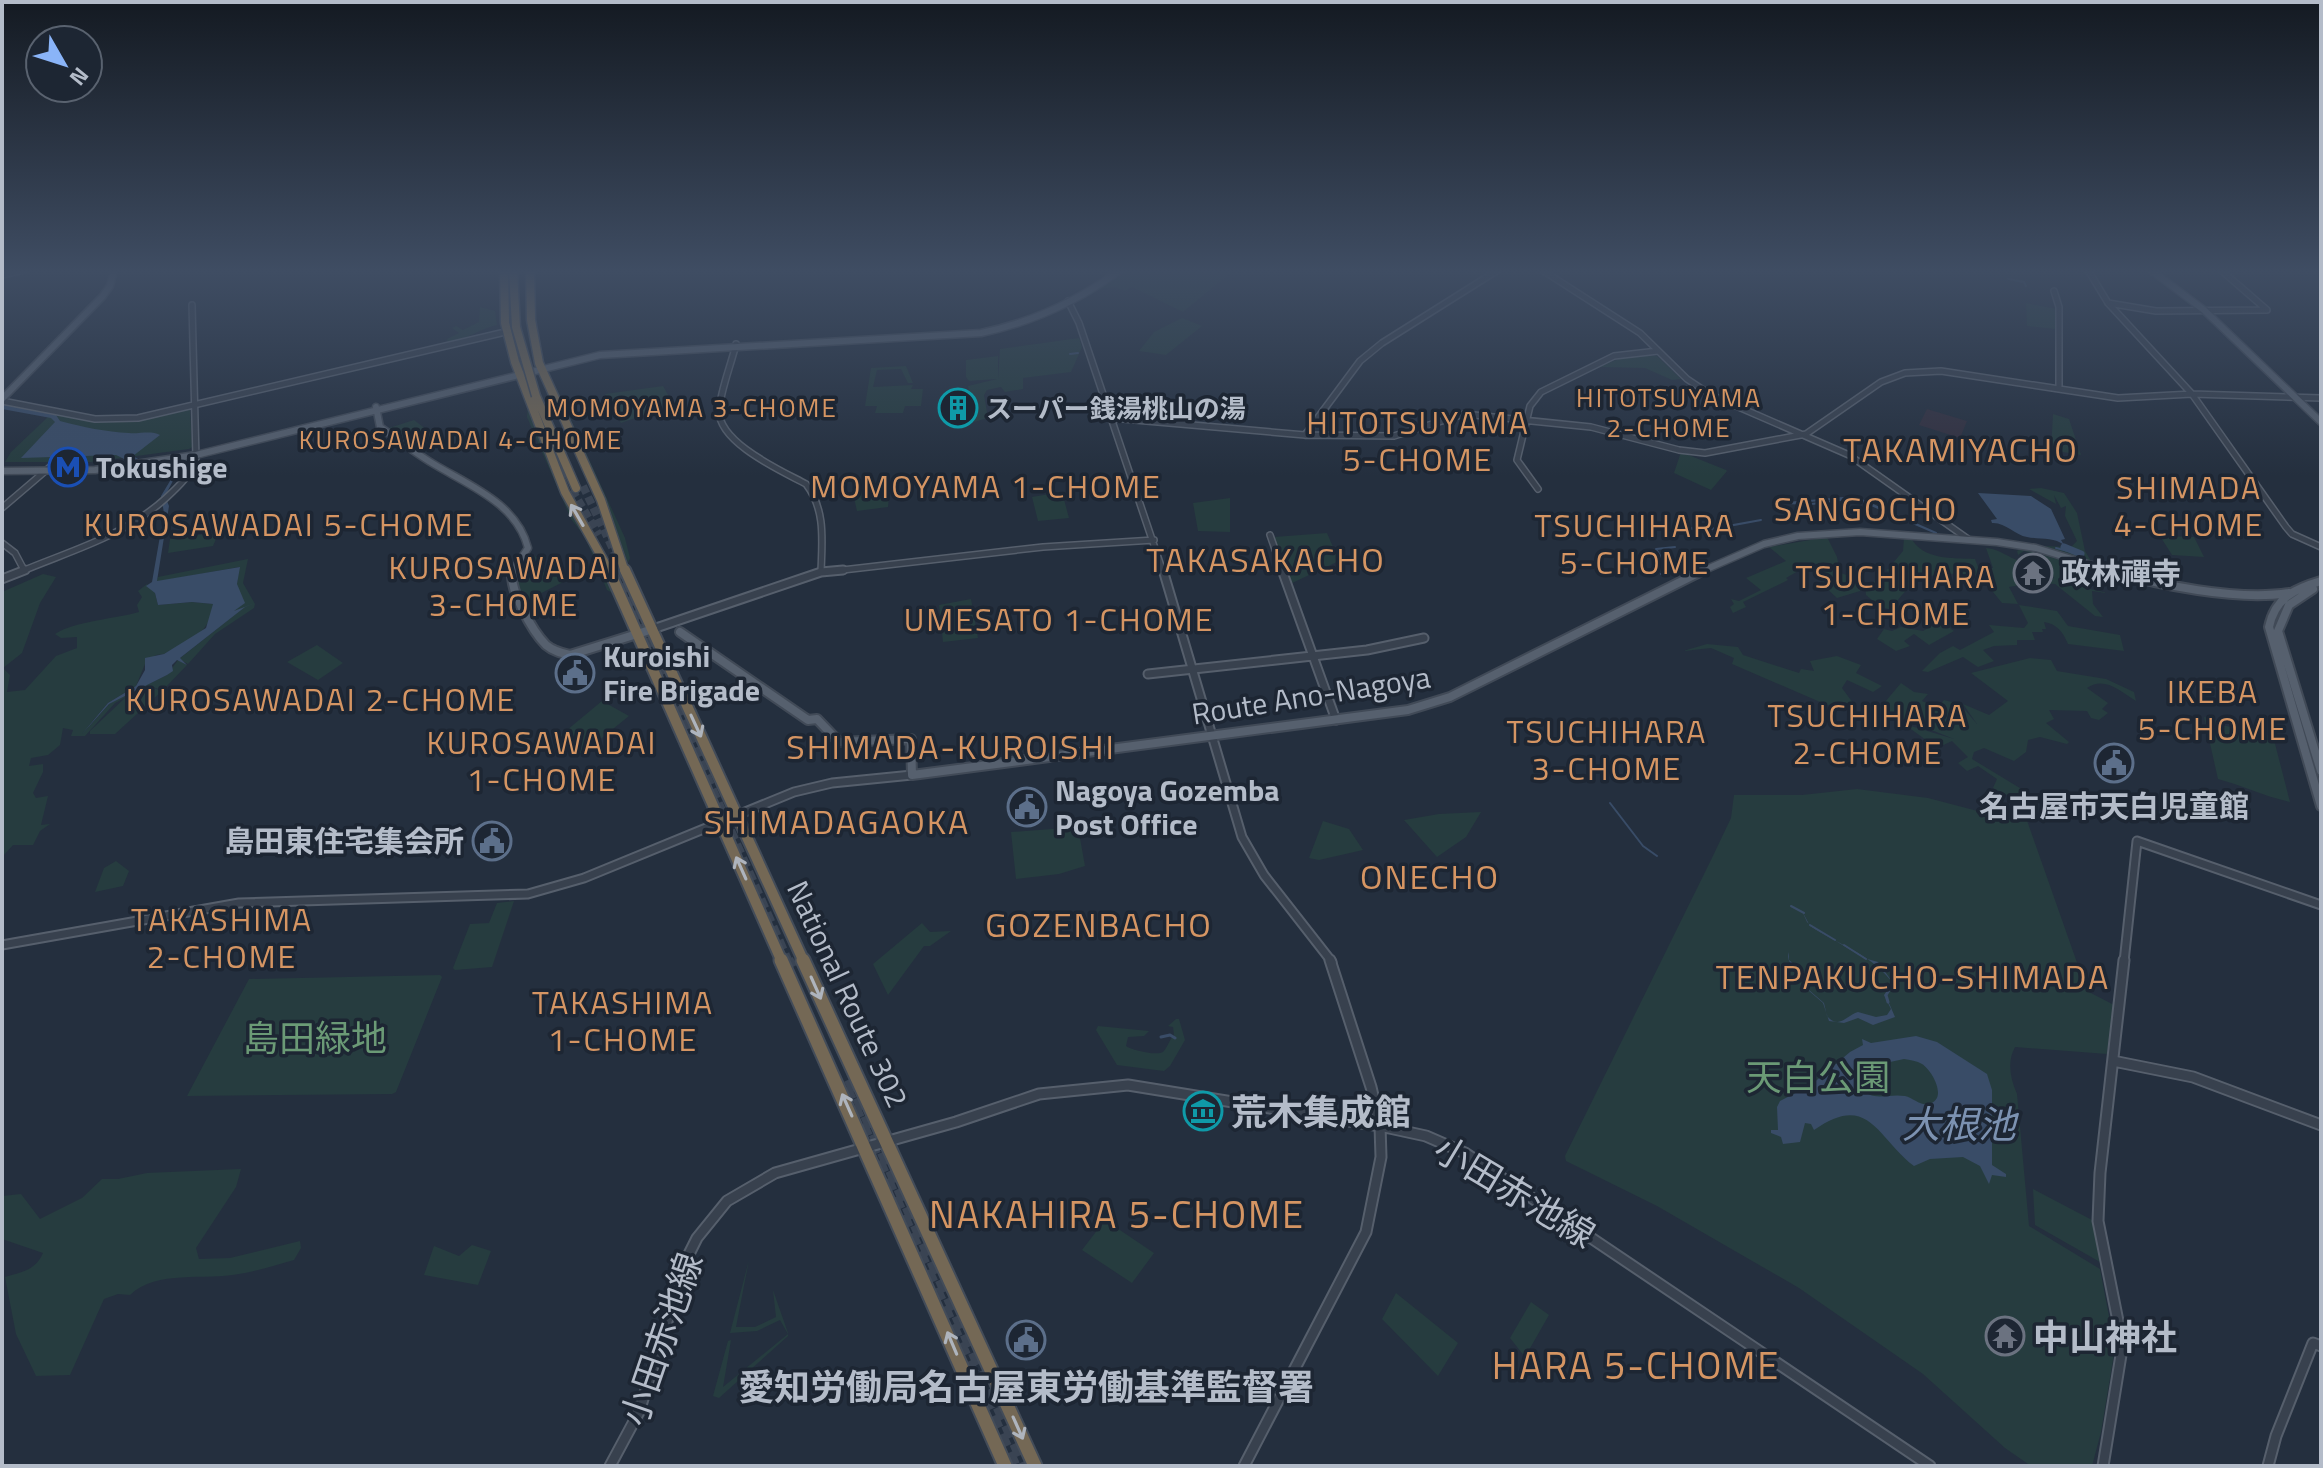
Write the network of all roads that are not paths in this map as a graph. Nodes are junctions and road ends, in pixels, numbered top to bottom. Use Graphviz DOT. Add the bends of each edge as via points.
graph roads {
  1 [pos="534,338"];
  2 [pos="61,339"];
  3 [pos="193,339"];
  4 [pos="478,339"];
  5 [pos="509,339"];
  6 [pos="522,339"];
  7 [pos="876,339"];
  8 [pos="1083,339"];
  9 [pos="1389,339"];
  10 [pos="1646,339"];
  11 [pos="2059,339"];
  12 [pos="2141,339"];
  13 [pos="2236,339"];
  14 [pos="735,345"];
  15 [pos="1658,351"];
  16 [pos="540,368"];
  17 [pos="520,372"];
  18 [pos="2059,389"];
  19 [pos="2192,394"];
  20 [pos="2,398"];
  21 [pos="540,398"];
  22 [pos="2321,398"];
  23 [pos="2299,399"];
  24 [pos="195,406"];
  25 [pos="376,408"];
  26 [pos="1112,418"];
  27 [pos="2321,419"];
  28 [pos="1527,420"];
  29 [pos="538,428"];
  30 [pos="1806,434"];
  31 [pos="1305,435"];
  32 [pos="196,453"];
  33 [pos="2,469"];
  34 [pos="47,470"];
  35 [pos="580,487"];
  36 [pos="1538,489"];
  37 [pos="2,508"];
  38 [pos="1270,535"];
  39 [pos="1968,539"];
  40 [pos="1154,540"];
  41 [pos="2,543"];
  42 [pos="2321,547"];
  43 [pos="24,570"];
  44 [pos="821,572"];
  45 [pos="2,579"];
  46 [pos="2321,584"];
  47 [pos="2274,597"];
  48 [pos="639,601"];
  49 [pos="2288,605"];
  50 [pos="653,629"];
  51 [pos="680,632"];
  52 [pos="637,634"];
  53 [pos="1424,638"];
  54 [pos="1313,656"];
  55 [pos="652,667"];
  56 [pos="1192,670"];
  57 [pos="1148,674"];
  58 [pos="1336,720"];
  59 [pos="1212,736"];
  60 [pos="2321,771"];
  61 [pos="912,775"];
  62 [pos="2321,806"];
  63 [pos="738,815"];
  64 [pos="721,822"];
  65 [pos="2321,905"];
  66 [pos="2,945"];
  67 [pos="2113,1061"];
  68 [pos="2321,1125"];
  69 [pos="1380,1126"];
  70 [pos="888,1142"];
  71 [pos="865,1147"];
  72 [pos="2321,1346"];
  73 [pos="610,1466"];
  74 [pos="1005,1466"];
  75 [pos="1035,1466"];
  76 [pos="1244,1466"];
  77 [pos="1930,1466"];
  78 [pos="2103,1466"];
  79 [pos="2268,1466"];
  1 -- 16 [label="highway, National Route 302"];
  1 -- 17 [label="highway, National Route 302" via="520,361"];
  2 -- 20 [label="main road"];
  3 -- 24 [label="street"];
  4 -- 24 [label="street"];
  5 -- 17 [label="highway, National Route 302"];
  6 -- 21 [label="highway, bridge"];
  7 -- 14 [label="main road"];
  8 -- 26 [label="street"];
  9 -- 31 [label="street" via="1360,361"];
  10 -- 15 [label="street"];
  11 -- 18 [label="street"];
  12 -- 19 [label="street"];
  13 -- 23 [label="main road"];
  14 -- 16 [label="main road" via="616,353"];
  14 -- 44 [label="street" via="720,422 734,440 815,493"];
  15 -- 28 [label="street" via="1614,356 1551,386 1534,398"];
  15 -- 30 [label="street" via="1711,395"];
  16 -- 17 [label="main road"];
  16 -- 21 [label="highway, National Route 302"];
  16 -- 21 [label="highway, National Route 302" via="531,393"];
  17 -- 21 [label="highway, National Route 302"];
  17 -- 25 [label="main road"];
  18 -- 19 [label="street" via="2118,398"];
  18 -- 30 [label="street" via="1941,371 1905,373 1881,382"];
  19 -- 23 [label="street"];
  19 -- 42 [label="street" via="2286,527"];
  20 -- 24 [label="street" via="108,419"];
  21 -- 29 [label="highway, National Route 302"];
  21 -- 35 [label="highway"];
  21 -- 35 [label="highway"];
  21 -- 48 [label="highway, National Route 302" via="601,500"];
  22 -- 23 [label="street"];
  23 -- 27 [label="main road"];
  24 -- 32 [label="street"];
  25 -- 32 [label="main road"];
  25 -- 52 [label="main road" via="380,427 494,498 525,536 528,548 511,581 543,641 570,655"];
  26 -- 31 [label="street"];
  26 -- 40 [label="street"];
  28 -- 30 [label="street" via="1591,427 1692,452"];
  28 -- 31 [label="street" via="1464,414 1394,436"];
  28 -- 36 [label="street" via="1517,460"];
  29 -- 35 [label="highway"];
  52 -- 29 [label="highway, National Route 302, one-way"];
  30 -- 39 [label="street" via="1849,455"];
  32 -- 34 [label="main road"];
  32 -- 43 [label="street" via="188,476 136,524 98,544"];
  33 -- 34 [label="main road"];
  34 -- 37 [label="street"];
  38 -- 54 [label="street"];
  39 -- 47 [label="main road, Route Ano-Nagoya" via="2036,548 2156,584"];
  39 -- 58 [label="main road, Route Ano-Nagoya" via="1860,532 1764,544 1450,697 1408,710"];
  40 -- 44 [label="street"];
  40 -- 56 [label="street"];
  41 -- 43 [label="street"];
  43 -- 45 [label="street"];
  44 -- 50 [label="street"];
  46 -- 47 [label="main road"];
  46 -- 49 [label="main road"];
  47 -- 49 [label="main road, Route Ano-Nagoya"];
  47 -- 62 [label="main road" via="2271,642"];
  48 -- 50 [label="highway, National Route 302"];
  48 -- 52 [label="highway"];
  49 -- 60 [label="main road" via="2280,618 2279,638"];
  50 -- 52 [label="main road"];
  50 -- 55 [label="highway"];
  50 -- 63 [label="highway, National Route 302, one-way"];
  51 -- 61 [label="main road" via="808,720 817,719 839,742 911,739"];
  52 -- 55 [label="highway, National Route 302"];
  53 -- 54 [label="street"];
  54 -- 56 [label="street"];
  54 -- 58 [label="street"];
  55 -- 64 [label="highway, National Route 302"];
  56 -- 57 [label="street"];
  56 -- 59 [label="street"];
  58 -- 59 [label="main road, Route Ano-Nagoya"];
  59 -- 61 [label="main road, Route Ano-Nagoya"];
  59 -- 69 [label="street" via="1252,857 1334,965"];
  61 -- 63 [label="street" via="819,786"];
  63 -- 64 [label="street"];
  63 -- 70 [label="highway, National Route 302, one-way"];
  64 -- 66 [label="street" via="584,878 528,894 239,903"];
  71 -- 64 [label="highway, National Route 302, one-way"];
  65 -- 67 [label="street" via="2137,841"];
  67 -- 68 [label="street" via="2173,1072"];
  67 -- 78 [label="street" via="2098,1221 2121,1355"];
  69 -- 70 [label="street, 小田赤池線" via="1128,1085 1039,1094"];
  69 -- 76 [label="street" via="1381,1157 1366,1232"];
  69 -- 77 [label="street, 小田赤池線" via="1426,1136 1465,1153"];
  70 -- 71 [label="street, 小田赤池線"];
  70 -- 75 [label="highway, National Route 302, one-way"];
  71 -- 73 [label="street, 小田赤池線" via="763,1178 727,1201 705,1224 686,1260 639,1412"];
  74 -- 71 [label="highway, National Route 302, one-way"];
  72 -- 79 [label="street" via="2313,1343"];
}
